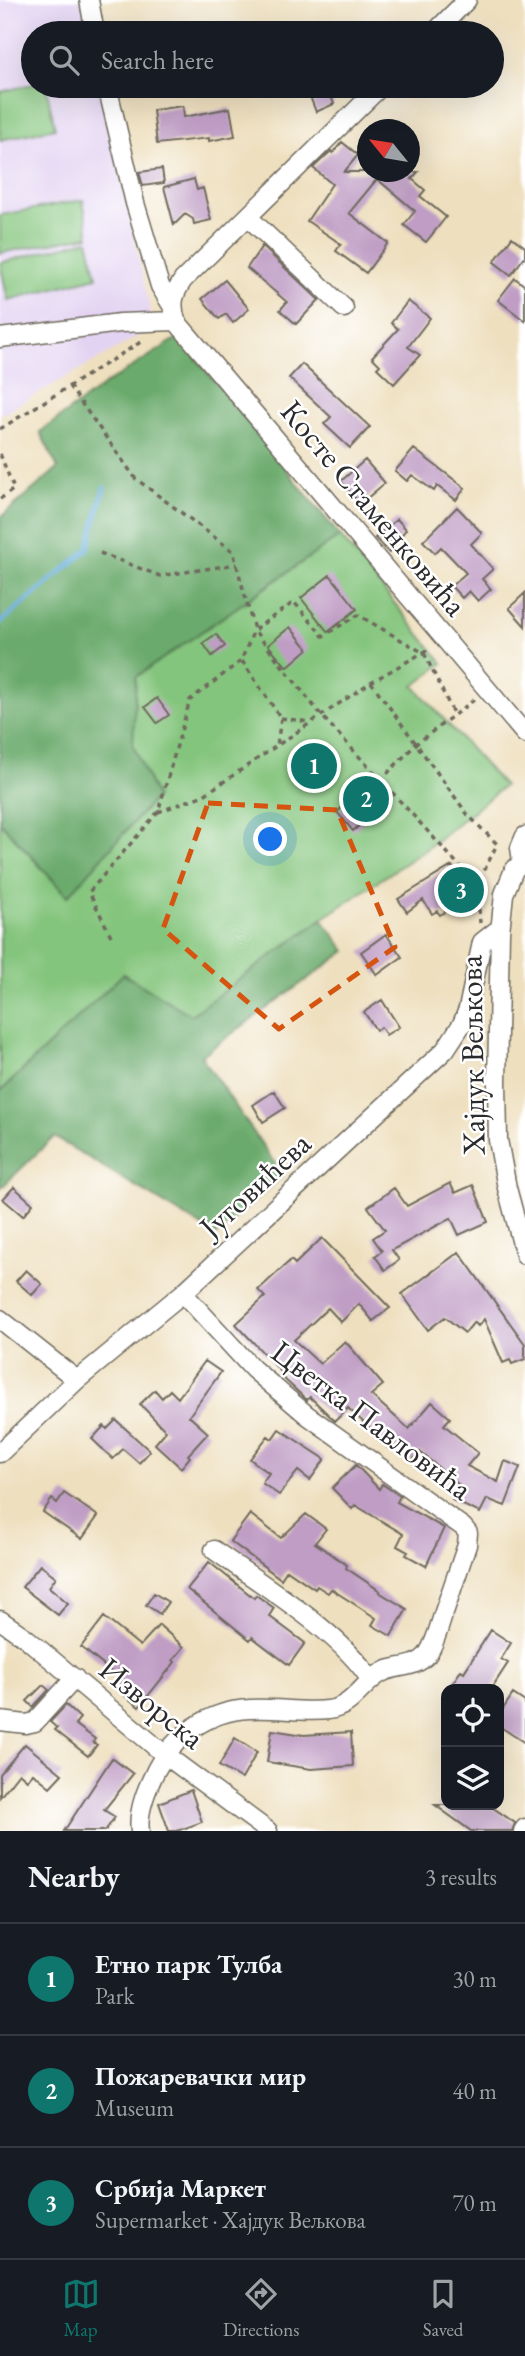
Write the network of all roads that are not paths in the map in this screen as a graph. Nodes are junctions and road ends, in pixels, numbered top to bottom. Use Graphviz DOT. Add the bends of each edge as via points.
graph roads {
  1 [pos="89,0"];
  2 [pos="467,0"];
  3 [pos="93,21"];
  4 [pos="446,21"];
  5 [pos="110,98"];
  6 [pos="369,98"];
  7 [pos="248,217"];
  8 [pos="344,308"];
  9 [pos="173,313"];
  10 [pos="0,338"];
  11 [pos="525,734"];
  12 [pos="525,836"];
  13 [pos="523,860"];
  14 [pos="500,932"];
  15 [pos="525,1255"];
  16 [pos="183,1293"];
  17 [pos="0,1319"];
  18 [pos="77,1380"];
  19 [pos="0,1453"];
  20 [pos="215,1550"];
  21 [pos="0,1620"];
  22 [pos="75,1678"];
  23 [pos="370,1679"];
  24 [pos="0,1721"];
  25 [pos="164,1754"];
  26 [pos="140,1831"];
  27 [pos="268,1831"];
  1 -- 3 [label="street"];
  2 -- 4 [label="street"];
  5 -- 9 [label="street, Косте Стаменковића" via="142,229"];
  6 -- 7 [label="street"];
  7 -- 8 [label="street"];
  7 -- 9 [label="street" via="183,280 175,292"];
  9 -- 10 [label="street"];
  9 -- 11 [label="street, Косте Стаменковића"];
  12 -- 13 [label="street" via="520,848"];
  13 -- 14 [label="street, Хајдук Вељкова" via="508,880"];
  14 -- 15 [label="street, Хајдук Вељкова" via="498,1140"];
  14 -- 16 [label="street, Југовићева" via="482,942 468,1009 445,1050"];
  16 -- 18 [label="street, Југовићева"];
  16 -- 23 [label="street, Цветка Павловића" via="253,1369 307,1415 453,1518 468,1534 426,1655"];
  17 -- 18 [label="street"];
  18 -- 19 [label="street, Југовићева"];
  20 -- 23 [label="street" via="334,1639"];
  21 -- 22 [label="street, Изворска"];
  22 -- 24 [label="street" via="35,1722"];
  22 -- 25 [label="street, Изворска"];
  23 -- 25 [label="street" via="360,1694 329,1710 246,1709 216,1716 188,1730"];
  25 -- 26 [label="street" via="144,1798"];
  25 -- 27 [label="street, Изворска"];
}
